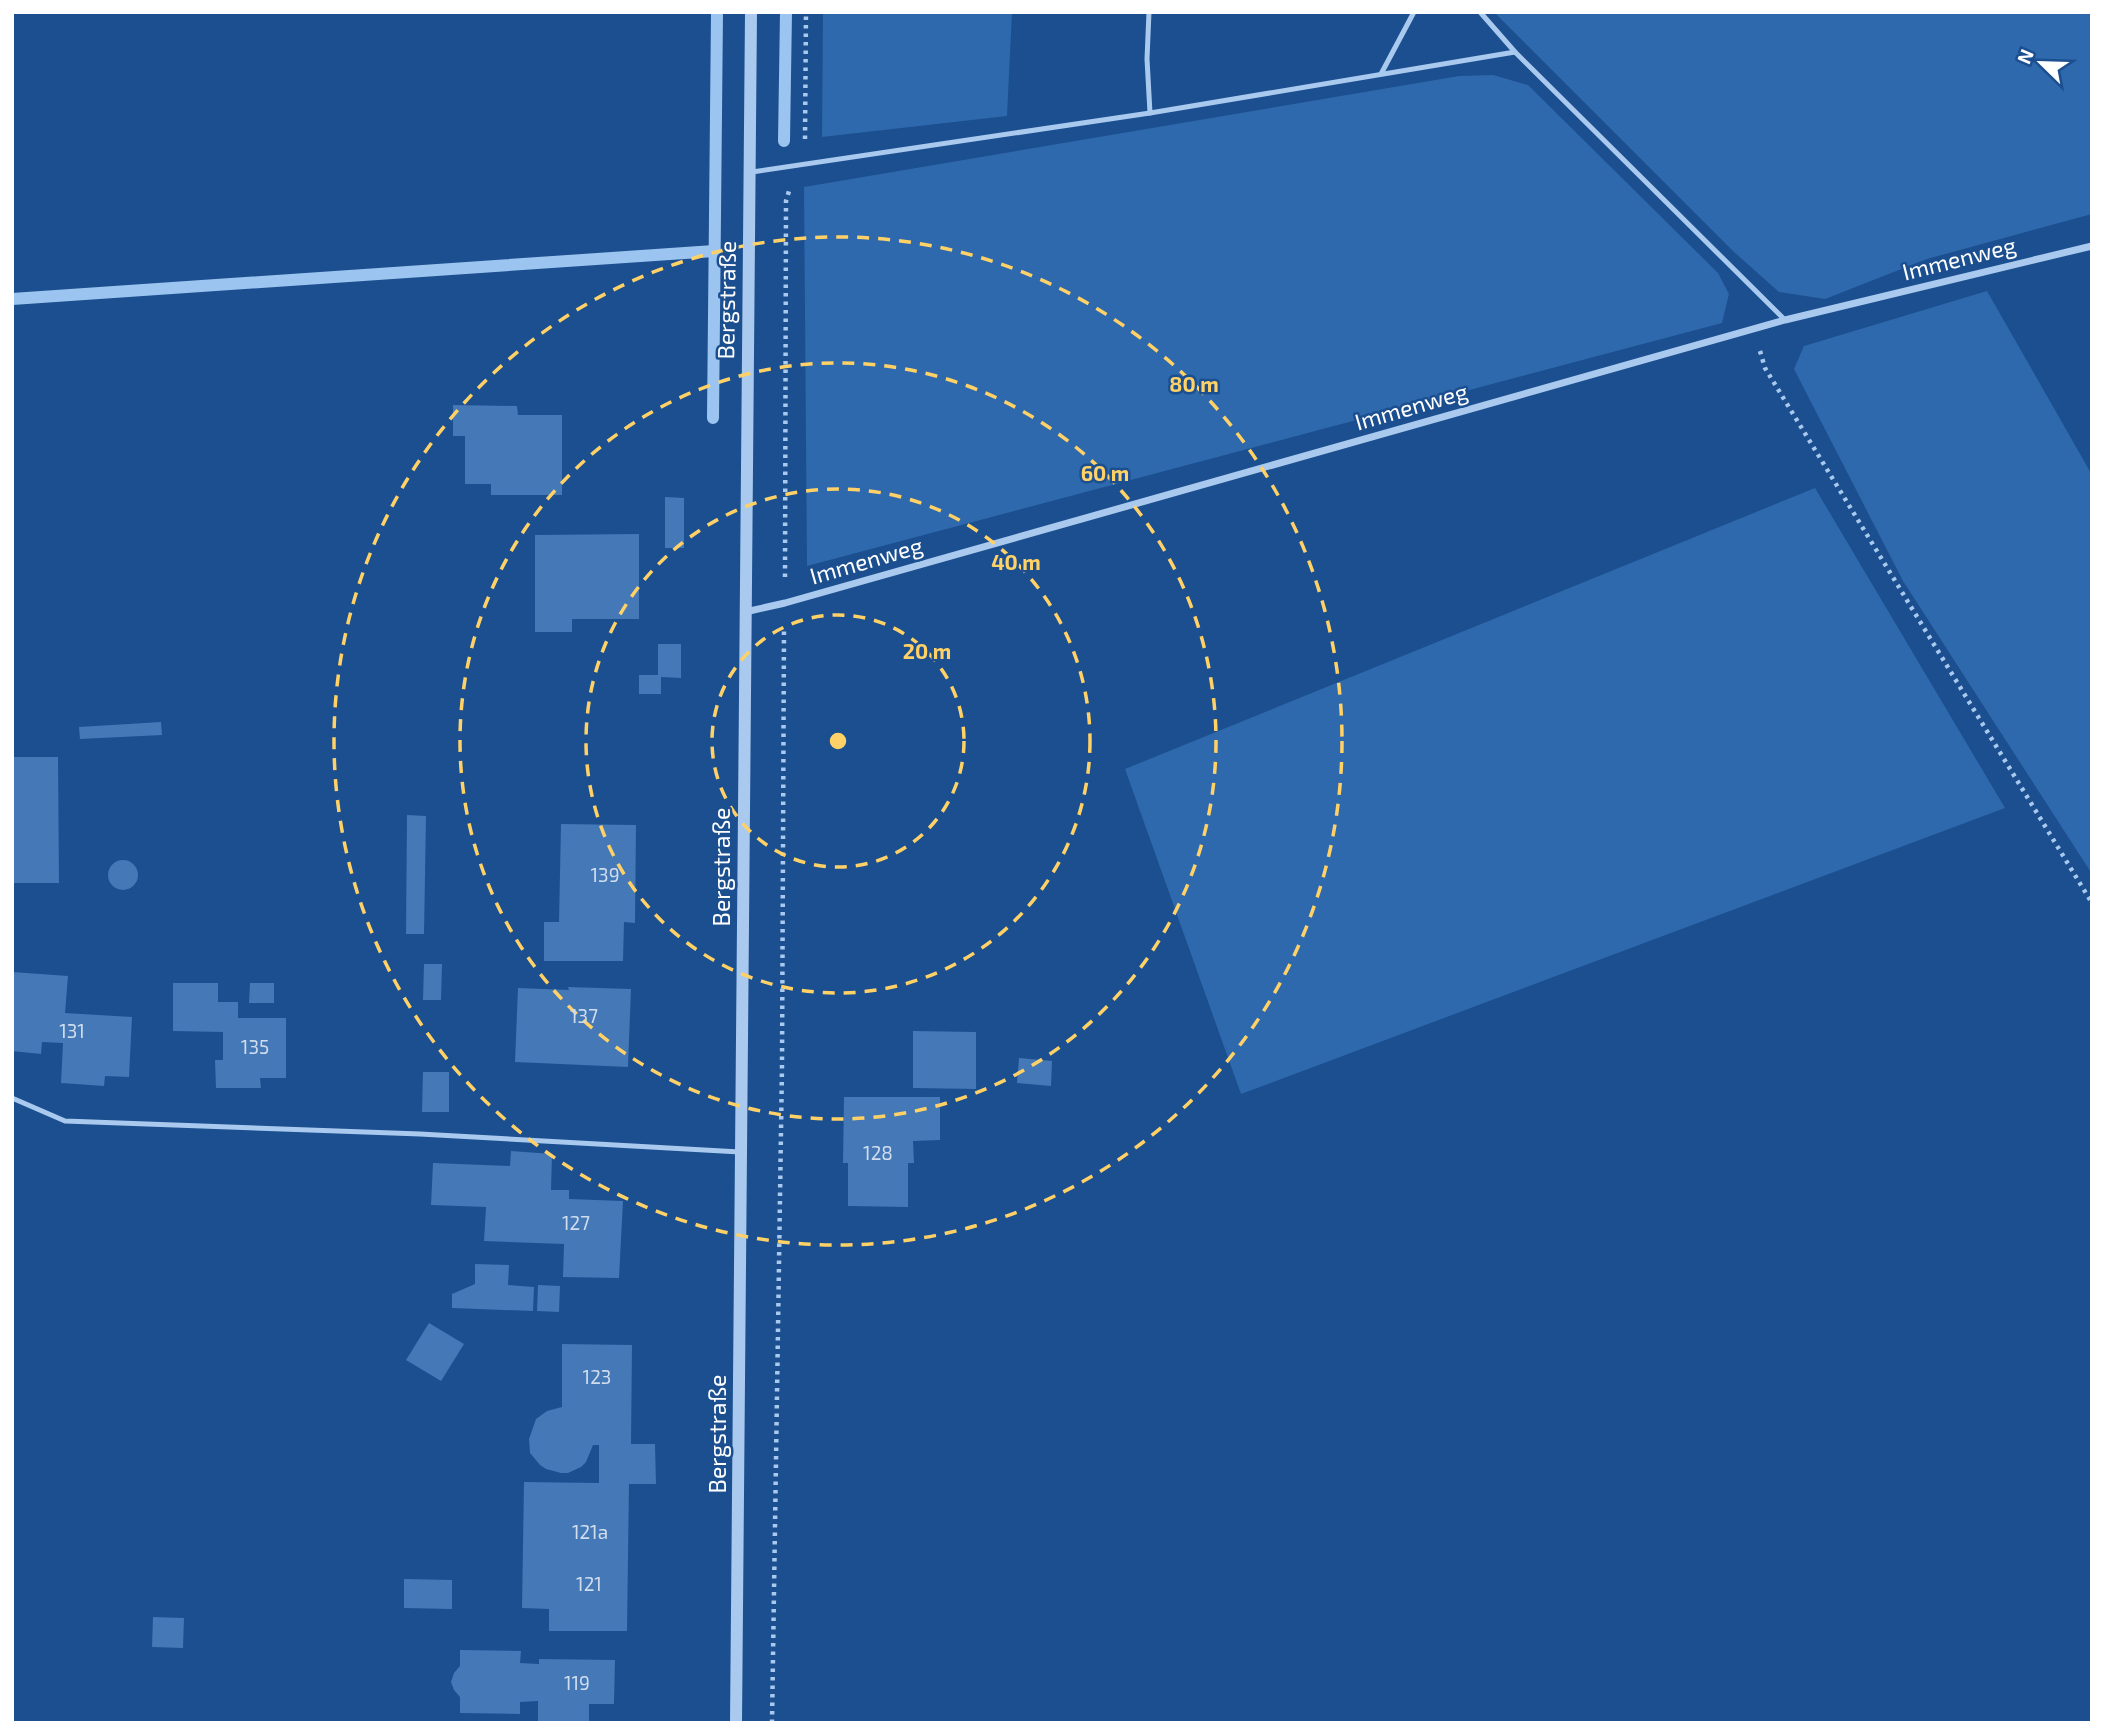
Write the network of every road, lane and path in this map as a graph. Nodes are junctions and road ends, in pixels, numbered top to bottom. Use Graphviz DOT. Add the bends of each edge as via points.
graph roads {
  1 [pos="751,12"];
  2 [pos="806,12"];
  3 [pos="1149,12"];
  4 [pos="1414,12"];
  5 [pos="1480,12"];
  6 [pos="1515,52"];
  7 [pos="1381,74"];
  8 [pos="1150,113"];
  9 [pos="795,167"];
  10 [pos="749,173"];
  11 [pos="2092,246"];
  12 [pos="1785,320"];
  13 [pos="1754,330"];
  14 [pos="785,603"];
  15 [pos="744,612"];
  16 [pos="2092,903"];
  17 [pos="12,1098"];
  18 [pos="740,1152"];
  19 [pos="736,1723"];
  20 [pos="772,1723"];
  1 -- 10 [label="street, Bergstraße"];
  2 -- 9 [label="path" via="805,139"];
  3 -- 8 [label="lane"];
  4 -- 7 [label="lane"];
  5 -- 6 [label="lane"];
  6 -- 7 [label="lane"];
  6 -- 12 [label="lane"];
  7 -- 8 [label="lane"];
  8 -- 9 [label="lane"];
  9 -- 10 [label="lane"];
  9 -- 14 [label="path" via="786,201"];
  10 -- 15 [label="street, Bergstraße"];
  11 -- 12 [label="street, Immenweg"];
  12 -- 13 [label="street, Immenweg"];
  13 -- 14 [label="street, Immenweg"];
  13 -- 16 [label="path" via="1765,368"];
  14 -- 15 [label="street, Immenweg"];
  14 -- 20 [label="path"];
  15 -- 18 [label="street, Bergstraße"];
  17 -- 18 [label="lane" via="65,1121"];
  18 -- 19 [label="street, Bergstraße"];
}
